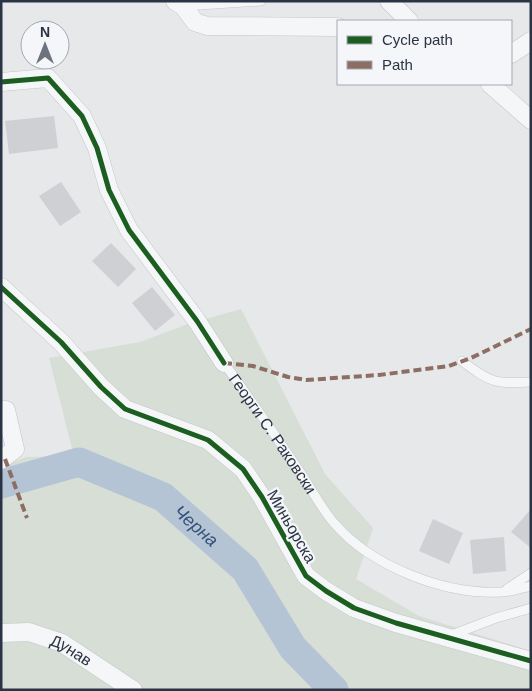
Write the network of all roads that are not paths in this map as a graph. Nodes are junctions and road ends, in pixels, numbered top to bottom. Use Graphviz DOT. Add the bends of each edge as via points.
graph roads {
  1 [pos="261,1"];
  2 [pos="389,1"];
  3 [pos="179,4"];
  4 [pos="408,20"];
  5 [pos="337,27"];
  6 [pos="531,41"];
  7 [pos="512,53"];
  8 [pos="1,82"];
  9 [pos="491,85"];
  10 [pos="531,120"];
  11 [pos="1,287"];
  12 [pos="462,361"];
  13 [pos="224,363"];
  14 [pos="531,382"];
  15 [pos="1,410"];
  16 [pos="1,460"];
  17 [pos="531,573"];
  18 [pos="531,586"];
  19 [pos="502,592"];
  20 [pos="531,608"];
  21 [pos="1,633"];
  22 [pos="446,638"];
  23 [pos="531,661"];
  24 [pos="133,690"];
  1 -- 3 [label="lane"];
  2 -- 4 [label="street"];
  3 -- 5 [label="street" via="195,22 207,26"];
  6 -- 7 [label="street"];
  8 -- 13 [label="street, Георги С. Раковски" via="48,78 82,116 97,148 109,190 129,230"];
  9 -- 10 [label="street"];
  11 -- 22 [label="street, Миньорска" via="61,342 125,409 208,440 243,469 306,576 354,608"];
  12 -- 14 [label="lane" via="487,379 501,383"];
  13 -- 19 [label="lane, Георги С. Раковски" via="333,522 358,547 435,584 469,591"];
  15 -- 16 [label="street" via="6,410 15,449"];
  17 -- 19 [label="lane"];
  18 -- 19 [label="lane, Георги С. Раковски"];
  20 -- 22 [label="lane"];
  21 -- 24 [label="street, Дунав" via="30,632 62,642"];
  22 -- 23 [label="street, Миньорска"];
}
